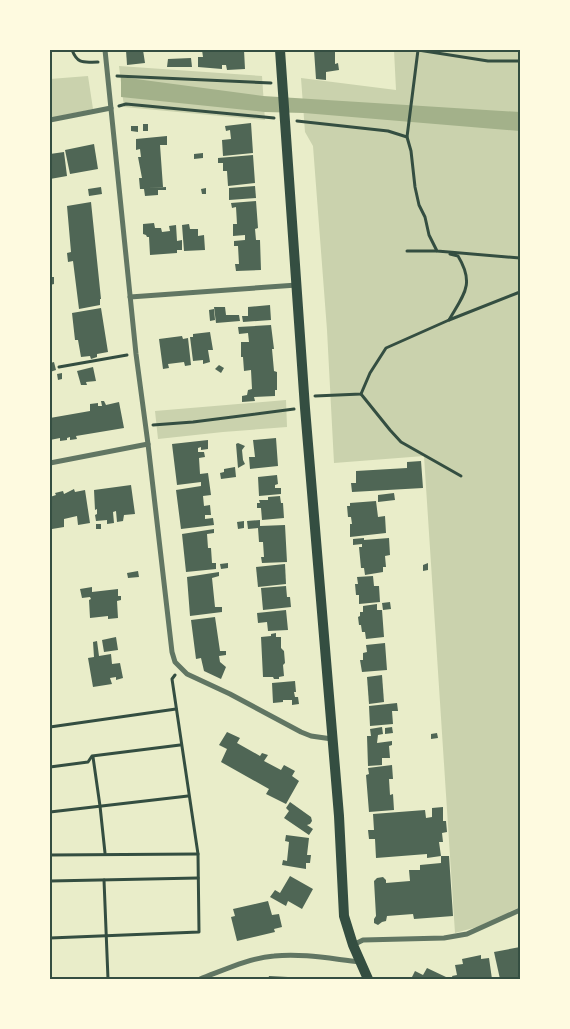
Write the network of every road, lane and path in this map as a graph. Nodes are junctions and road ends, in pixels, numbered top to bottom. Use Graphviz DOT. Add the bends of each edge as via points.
graph roads {
  1 [pos="72,50"];
  2 [pos="105,50"];
  3 [pos="280,50"];
  4 [pos="106,62"];
  5 [pos="520,62"];
  6 [pos="108,76"];
  7 [pos="282,84"];
  8 [pos="111,108"];
  9 [pos="50,120"];
  10 [pos="283,120"];
  11 [pos="407,137"];
  12 [pos="407,251"];
  13 [pos="437,251"];
  14 [pos="520,258"];
  15 [pos="297,285"];
  16 [pos="520,292"];
  17 [pos="130,297"];
  18 [pos="449,320"];
  19 [pos="136,354"];
  20 [pos="59,366"];
  21 [pos="361,394"];
  22 [pos="304,402"];
  23 [pos="145,425"];
  24 [pos="148,444"];
  25 [pos="50,463"];
  26 [pos="461,476"];
  27 [pos="180,669"];
  28 [pos="176,709"];
  29 [pos="50,727"];
  30 [pos="332,739"];
  31 [pos="181,744"];
  32 [pos="92,756"];
  33 [pos="50,767"];
  34 [pos="188,796"];
  35 [pos="100,806"];
  36 [pos="50,812"];
  37 [pos="105,853"];
  38 [pos="50,854"];
  39 [pos="198,854"];
  40 [pos="198,878"];
  41 [pos="104,880"];
  42 [pos="50,881"];
  43 [pos="520,910"];
  44 [pos="106,936"];
  45 [pos="50,938"];
  46 [pos="353,945"];
  47 [pos="360,962"];
  48 [pos="108,979"];
  49 [pos="200,979"];
  50 [pos="368,979"];
  1 -- 4 [label="path" via="81,62"];
  2 -- 4 [label="street"];
  3 -- 7 [label="main road"];
  4 -- 6 [label="street"];
  5 -- 11 [label="path" via="488,61 418,50"];
  6 -- 7 [label="path"];
  6 -- 8 [label="street"];
  7 -- 10 [label="main road"];
  8 -- 9 [label="street"];
  8 -- 10 [label="path" via="126,104"];
  8 -- 17 [label="street"];
  10 -- 11 [label="path" via="388,131"];
  10 -- 15 [label="main road"];
  11 -- 13 [label="path" via="414,187 428,235"];
  12 -- 13 [label="path"];
  13 -- 14 [label="path"];
  13 -- 18 [label="path" via="458,256 468,279 465,293"];
  15 -- 17 [label="street"];
  15 -- 22 [label="main road"];
  16 -- 18 [label="path"];
  17 -- 19 [label="street"];
  18 -- 21 [label="path" via="386,348"];
  19 -- 20 [label="path"];
  19 -- 23 [label="street"];
  21 -- 22 [label="path"];
  21 -- 26 [label="path" via="402,442"];
  22 -- 23 [label="path" via="193,422"];
  22 -- 30 [label="main road"];
  23 -- 24 [label="street"];
  24 -- 25 [label="street"];
  24 -- 27 [label="street" via="172,652"];
  27 -- 28 [label="path" via="172,679"];
  27 -- 30 [label="street" via="301,732"];
  28 -- 29 [label="path"];
  28 -- 31 [label="path"];
  30 -- 46 [label="main road" via="344,916"];
  31 -- 32 [label="path"];
  31 -- 34 [label="path"];
  32 -- 33 [label="path" via="88,762"];
  32 -- 35 [label="path"];
  34 -- 35 [label="path"];
  34 -- 39 [label="path"];
  35 -- 36 [label="path"];
  35 -- 37 [label="path"];
  37 -- 38 [label="path"];
  37 -- 39 [label="path"];
  39 -- 40 [label="path"];
  40 -- 41 [label="path"];
  40 -- 44 [label="path" via="199,932"];
  41 -- 42 [label="path"];
  41 -- 44 [label="path"];
  43 -- 46 [label="street" via="467,934 444,938 363,940"];
  44 -- 45 [label="path"];
  44 -- 48 [label="path"];
  46 -- 47 [label="main road"];
  47 -- 49 [label="street" via="274,956"];
  47 -- 50 [label="main road"];
}
